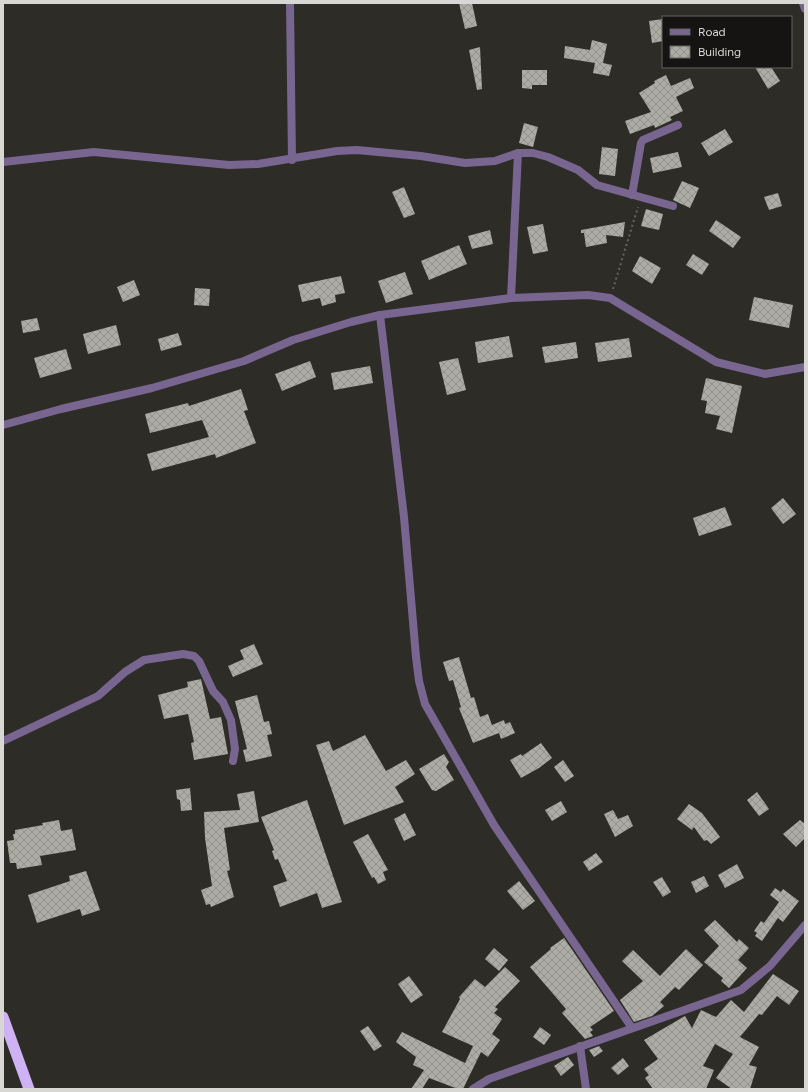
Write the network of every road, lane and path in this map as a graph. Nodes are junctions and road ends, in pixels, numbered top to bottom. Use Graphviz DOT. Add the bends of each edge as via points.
graph roads {
  1 [pos="290,3"];
  2 [pos="804,3"];
  3 [pos="805,9"];
  4 [pos="678,124"];
  5 [pos="518,153"];
  6 [pos="292,160"];
  7 [pos="3,162"];
  8 [pos="632,195"];
  9 [pos="673,206"];
  10 [pos="511,298"];
  11 [pos="610,298"];
  12 [pos="380,315"];
  13 [pos="805,367"];
  14 [pos="3,425"];
  15 [pos="3,741"];
  16 [pos="233,761"];
  17 [pos="805,925"];
  18 [pos="3,1017"];
  19 [pos="632,1028"];
  20 [pos="580,1046"];
  21 [pos="26,1088"];
  22 [pos="473,1089"];
  23 [pos="586,1089"];
  1 -- 6 [label="street"];
  2 -- 3 [label="street"];
  4 -- 8 [label="street" via="641,143"];
  5 -- 6 [label="street" via="480,163 357,150 337,151"];
  5 -- 8 [label="street" via="533,153 561,162 578,170 597,184"];
  5 -- 10 [label="street"];
  6 -- 7 [label="street" via="229,165 94,152"];
  8 -- 9 [label="street"];
  8 -- 11 [label="path" via="638,205"];
  10 -- 11 [label="street" via="588,295"];
  10 -- 12 [label="street"];
  11 -- 13 [label="street" via="716,362 765,374"];
  12 -- 14 [label="street" via="294,340 244,361 160,386"];
  12 -- 19 [label="street" via="404,517 416,657 425,704 494,825"];
  15 -- 16 [label="street" via="98,696 144,660 183,654 194,656 199,661 213,691 226,708 231,720 235,748"];
  17 -- 19 [label="street" via="770,966 741,990"];
  18 -- 21 [label="highway"];
  19 -- 20 [label="street"];
  20 -- 22 [label="street" via="489,1080"];
  20 -- 23 [label="street"];
}
